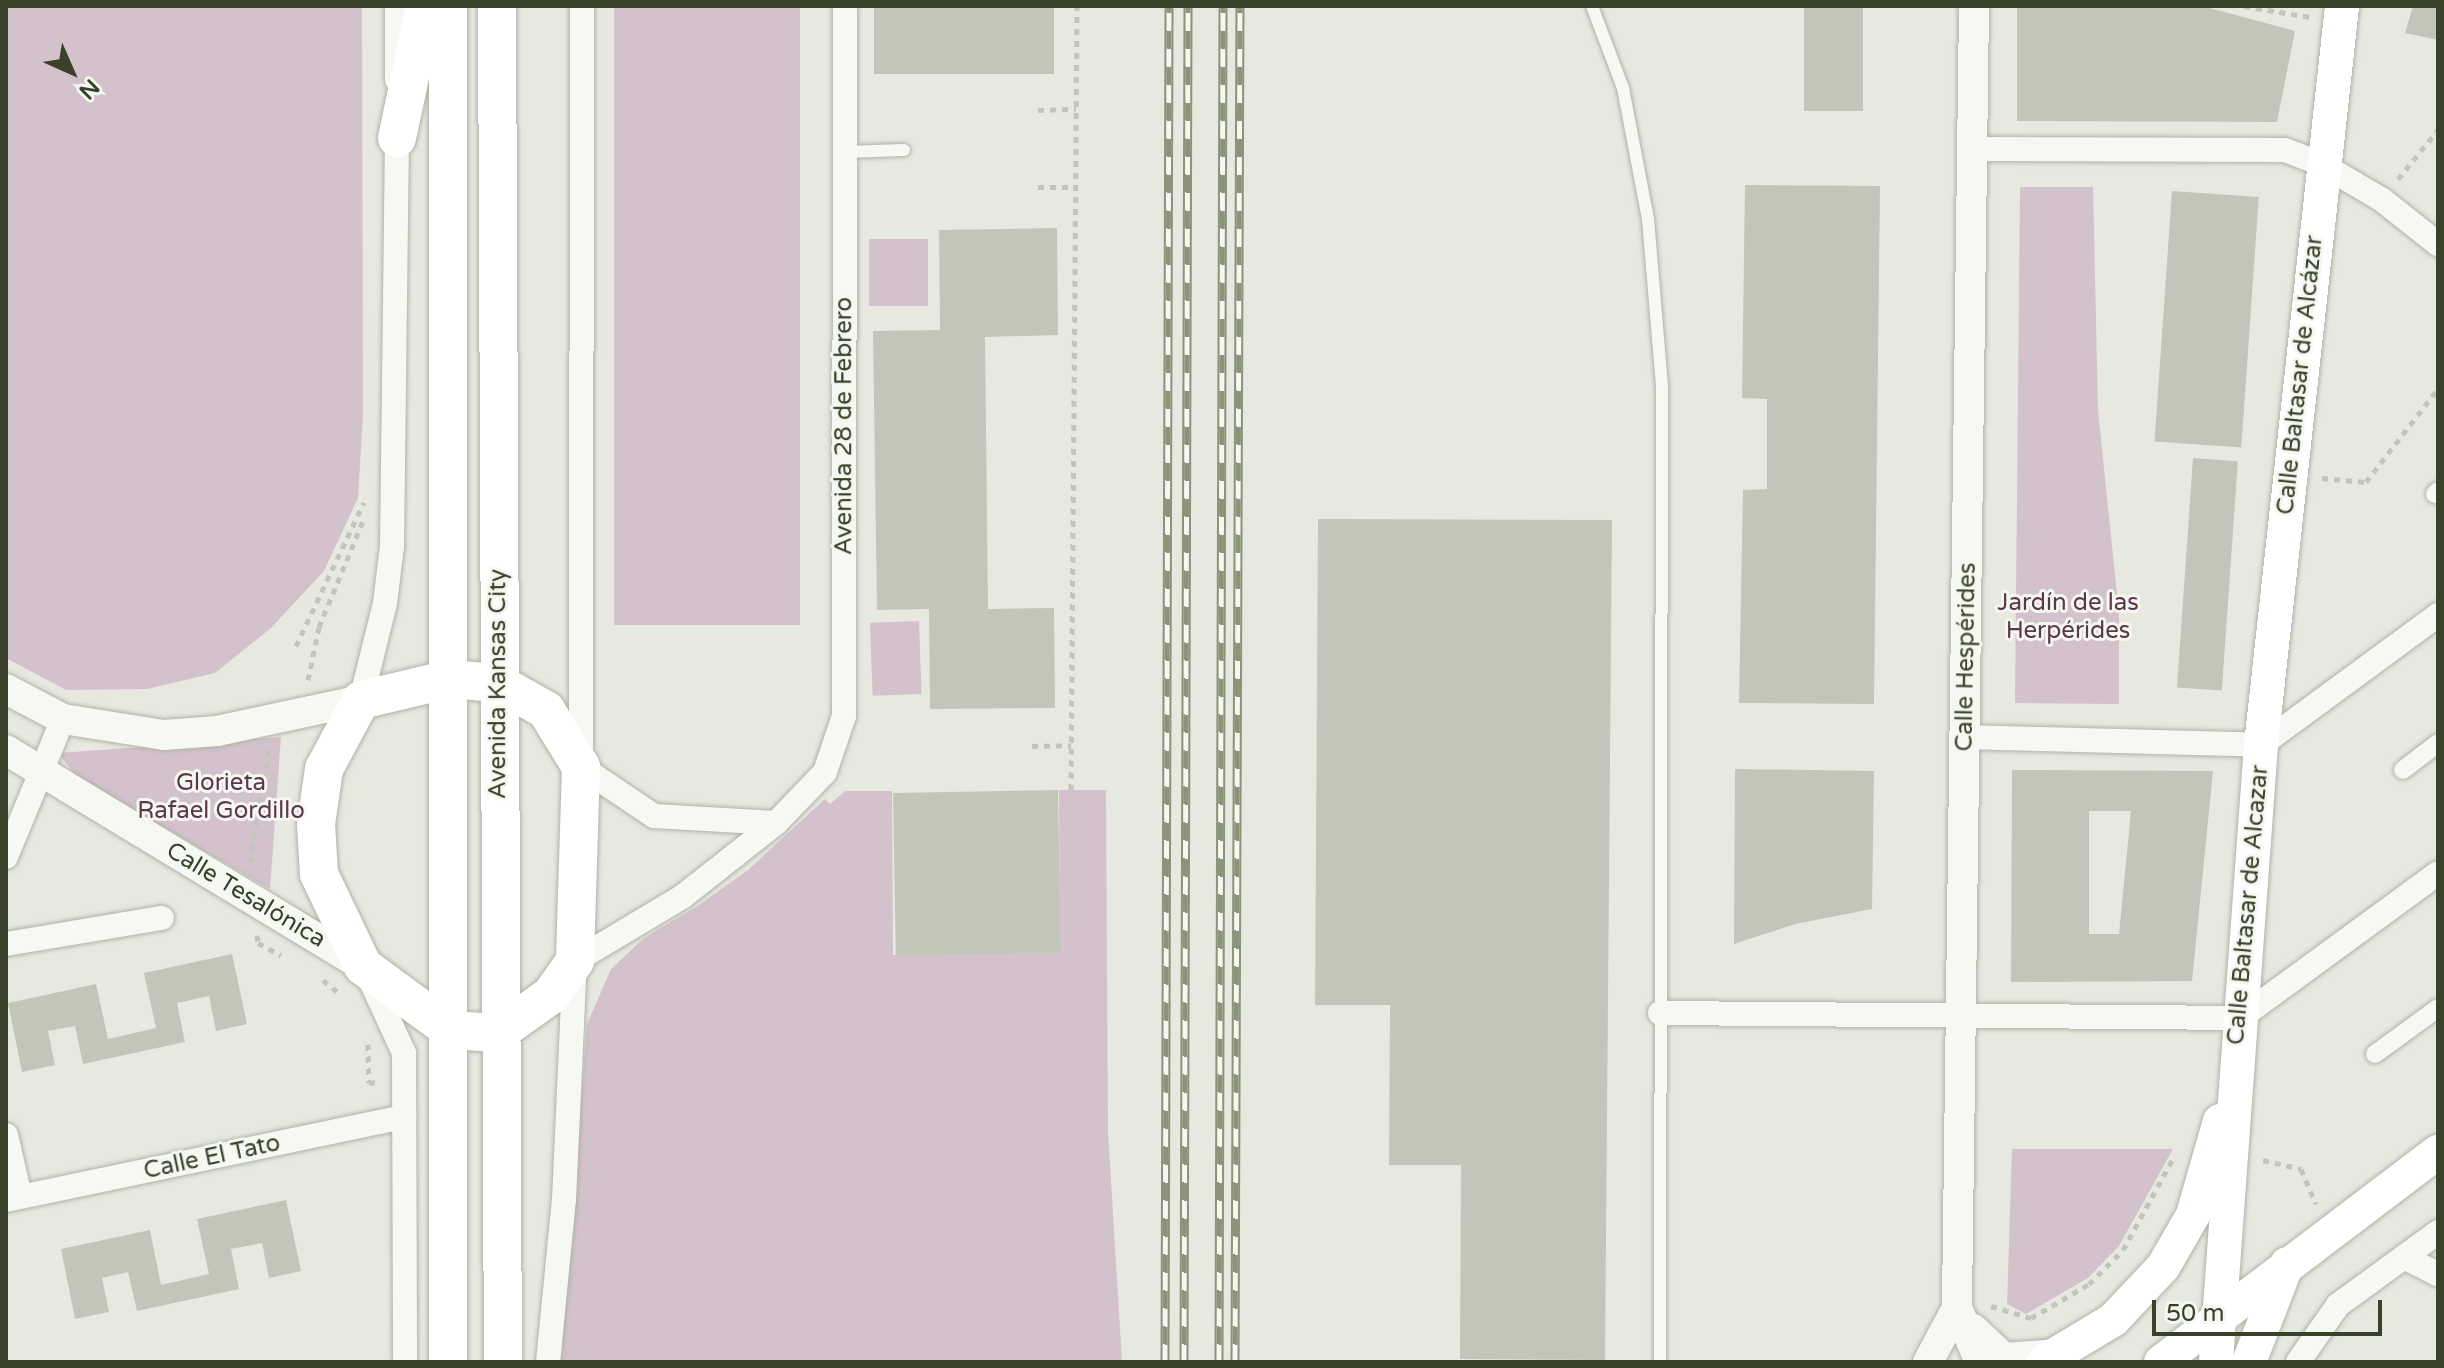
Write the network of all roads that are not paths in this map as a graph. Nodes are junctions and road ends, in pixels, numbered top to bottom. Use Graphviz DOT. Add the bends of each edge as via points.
graph roads {
  1 [pos="397,6"];
  2 [pos="425,6"];
  3 [pos="448,6"];
  4 [pos="497,6"];
  5 [pos="582,6"];
  6 [pos="845,6"];
  7 [pos="1592,6"];
  8 [pos="1974,6"];
  9 [pos="2341,14"];
  10 [pos="397,138"];
  11 [pos="1973,149"];
  12 [pos="904,150"];
  13 [pos="844,152"];
  14 [pos="2321,164"];
  15 [pos="2438,244"];
  16 [pos="2438,615"];
  17 [pos="449,679"];
  18 [pos="498,683"];
  19 [pos="6,689"];
  20 [pos="361,700"];
  21 [pos="63,719"];
  22 [pos="1965,737"];
  23 [pos="2438,743"];
  24 [pos="2261,745"];
  25 [pos="6,750"];
  26 [pos="581,767"];
  27 [pos="38,770"];
  28 [pos="2403,770"];
  29 [pos="776,823"];
  30 [pos="6,857"];
  31 [pos="2438,873"];
  32 [pos="162,918"];
  33 [pos="6,944"];
  34 [pos="575,961"];
  35 [pos="363,966"];
  36 [pos="2438,1008"];
  37 [pos="1660,1013"];
  38 [pos="1961,1013"];
  39 [pos="2240,1018"];
  40 [pos="450,1030"];
  41 [pos="498,1033"];
  42 [pos="2375,1054"];
  43 [pos="2235,1066"];
  44 [pos="404,1117"];
  45 [pos="6,1135"];
  46 [pos="2438,1152"];
  47 [pos="13,1198"];
  48 [pos="2438,1232"];
  49 [pos="2404,1257"];
  50 [pos="2287,1264"];
  51 [pos="2438,1274"];
  52 [pos="1957,1308"];
  53 [pos="2220,1316"];
  54 [pos="2051,1358"];
  55 [pos="405,1362"];
  56 [pos="448,1362"];
  57 [pos="503,1362"];
  58 [pos="548,1362"];
  59 [pos="1660,1362"];
  60 [pos="1928,1362"];
  61 [pos="1980,1362"];
  62 [pos="2161,1362"];
  63 [pos="2216,1362"];
  64 [pos="2249,1362"];
  65 [pos="2298,1362"];
  1 -- 10 [label="street"];
  2 -- 10 [label="main road"];
  3 -- 17 [label="main road, Avenida Kansas City"];
  4 -- 18 [label="main road, Avenida Kansas City"];
  5 -- 26 [label="street"];
  6 -- 13 [label="street, Avenida 28 de Febrero"];
  7 -- 37 [label="lane" via="1623,88 1648,219 1662,386"];
  8 -- 11 [label="street, Calle Hespérides"];
  9 -- 14 [label="main road, Calle Baltasar de Alcázar"];
  10 -- 20 [label="street" via="392,546 385,603"];
  11 -- 14 [label="street" via="2285,150"];
  11 -- 22 [label="street, Calle Hespérides"];
  12 -- 13 [label="lane"];
  13 -- 29 [label="street, Avenida 28 de Febrero" via="844,716 825,772"];
  14 -- 15 [label="street" via="2381,199"];
  14 -- 24 [label="main road, Calle Baltasar de Alcázar"];
  16 -- 24 [label="street"];
  17 -- 18 [label="main road"];
  17 -- 20 [label="main road"];
  17 -- 40 [label="main road, Avenida Kansas City"];
  18 -- 26 [label="main road" via="546,710"];
  18 -- 41 [label="main road, Avenida Kansas City"];
  19 -- 21 [label="street"];
  20 -- 21 [label="street" via="217,731 164,735"];
  20 -- 35 [label="main road" via="324,769 316,824 319,874"];
  21 -- 27 [label="street"];
  22 -- 24 [label="street"];
  22 -- 38 [label="street, Calle Hespérides"];
  23 -- 28 [label="street"];
  24 -- 39 [label="main road, Calle Baltasar de Alcazar"];
  25 -- 27 [label="street, Calle Tesalónica"];
  26 -- 29 [label="street" via="654,816"];
  26 -- 34 [label="main road"];
  27 -- 30 [label="street"];
  27 -- 35 [label="street, Calle Tesalónica"];
  29 -- 34 [label="street, Avenida 28 de Febrero" via="682,897"];
  31 -- 39 [label="street"];
  32 -- 33 [label="street"];
  34 -- 41 [label="main road" via="551,995"];
  34 -- 58 [label="street" via="564,1200"];
  35 -- 40 [label="main road"];
  35 -- 44 [label="street" via="404,1053"];
  36 -- 42 [label="street"];
  37 -- 38 [label="street"];
  37 -- 59 [label="lane"];
  38 -- 39 [label="street"];
  38 -- 52 [label="street, Calle Hespérides"];
  39 -- 43 [label="main road, Calle Baltasar de Alcazar"];
  40 -- 41 [label="main road"];
  40 -- 56 [label="main road, Avenida Kansas City"];
  41 -- 57 [label="main road, Avenida Kansas City"];
  43 -- 53 [label="main road"];
  43 -- 54 [label="main road" via="2193,1215 2169,1257 2113,1320"];
  44 -- 47 [label="street, Calle El Tato"];
  44 -- 55 [label="street"];
  45 -- 47 [label="street, Calle El Tato"];
  46 -- 50 [label="main road"];
  48 -- 49 [label="street"];
  49 -- 51 [label="street"];
  49 -- 65 [label="street" via="2338,1305"];
  50 -- 53 [label="main road"];
  50 -- 64 [label="main road"];
  52 -- 54 [label="street" via="1989,1349 2004,1358"];
  52 -- 60 [label="street"];
  52 -- 61 [label="street"];
  53 -- 62 [label="main road"];
  53 -- 63 [label="main road"];
}
